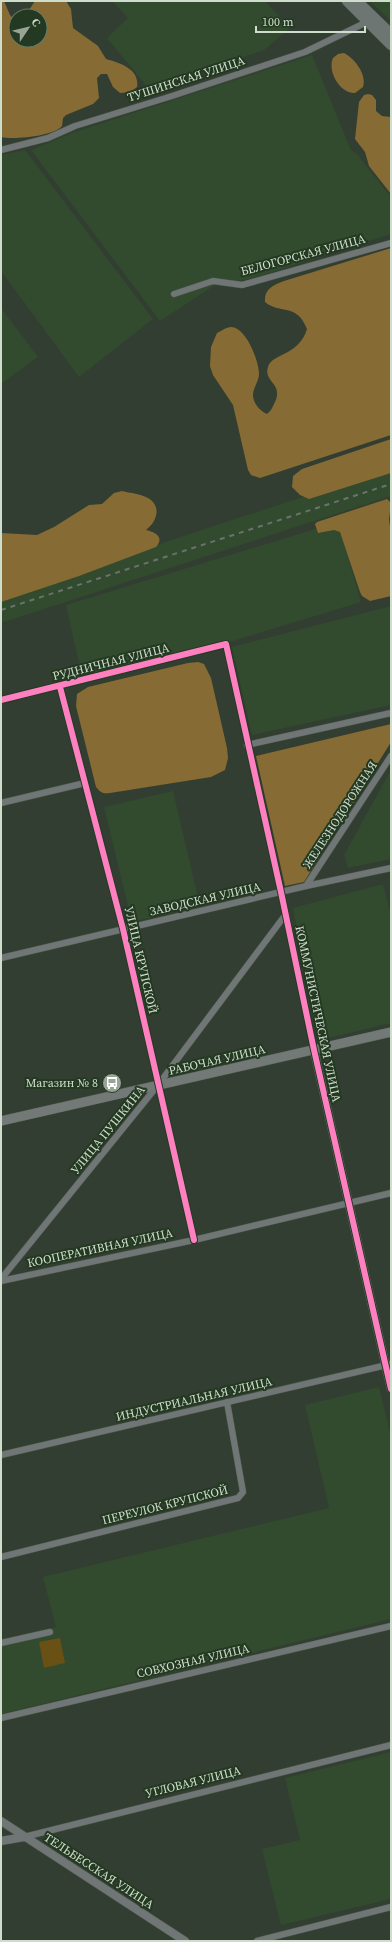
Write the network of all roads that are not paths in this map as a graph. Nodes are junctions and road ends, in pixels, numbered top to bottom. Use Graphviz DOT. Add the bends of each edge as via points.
graph roads {
  1 [pos="347,1"];
  2 [pos="357,1"];
  3 [pos="371,20"];
  4 [pos="391,34"];
  5 [pos="391,45"];
  6 [pos="1,150"];
  7 [pos="391,243"];
  8 [pos="174,294"];
  9 [pos="226,644"];
  10 [pos="60,687"];
  11 [pos="1,700"];
  12 [pos="391,713"];
  13 [pos="248,745"];
  14 [pos="391,756"];
  15 [pos="85,784"];
  16 [pos="1,802"];
  17 [pos="391,868"];
  18 [pos="306,886"];
  19 [pos="281,892"];
  20 [pos="286,914"];
  21 [pos="123,929"];
  22 [pos="1,958"];
  23 [pos="391,1032"];
  24 [pos="314,1050"];
  25 [pos="158,1086"];
  26 [pos="1,1121"];
  27 [pos="391,1193"];
  28 [pos="348,1203"];
  29 [pos="194,1240"];
  30 [pos="1,1280"];
  31 [pos="388,1365"];
  32 [pos="391,1389"];
  33 [pos="227,1402"];
  34 [pos="1,1455"];
  35 [pos="1,1556"];
  36 [pos="391,1626"];
  37 [pos="50,1632"];
  38 [pos="1,1643"];
  39 [pos="1,1718"];
  40 [pos="391,1745"];
  41 [pos="1,1821"];
  42 [pos="24,1837"];
  43 [pos="1,1841"];
  44 [pos="391,1907"];
  45 [pos="185,1941"];
  46 [pos="257,1941"];
  1 -- 3 [label="main road"];
  2 -- 3 [label="main road"];
  3 -- 4 [label="main road"];
  3 -- 5 [label="main road"];
  3 -- 6 [label="street, ТУШИНСКАЯ УЛИЦА" via="304,52 75,126 61,134"];
  7 -- 8 [label="street, БЕЛОГОРСКАЯ УЛИЦА" via="242,284 213,280"];
  9 -- 10 [label="street, РУДНИЧНАЯ УЛИЦА"];
  9 -- 13 [label="street, КОММУНИСТИЧЕСКАЯ УЛИЦА"];
  10 -- 11 [label="street, РУДНИЧНАЯ УЛИЦА"];
  10 -- 15 [label="street, УЛИЦА КРУПСКОЙ"];
  12 -- 13 [label="street"];
  13 -- 19 [label="street, КОММУНИСТИЧЕСКАЯ УЛИЦА"];
  14 -- 18 [label="street, ЖЕЛЕЗНОДОРОЖНАЯ"];
  15 -- 16 [label="street"];
  15 -- 21 [label="street, УЛИЦА КРУПСКОЙ"];
  17 -- 18 [label="street, ЗАВОДСКАЯ УЛИЦА"];
  18 -- 19 [label="street, ЗАВОДСКАЯ УЛИЦА"];
  19 -- 20 [label="street, КОММУНИСТИЧЕСКАЯ УЛИЦА"];
  19 -- 21 [label="street, ЗАВОДСКАЯ УЛИЦА"];
  20 -- 24 [label="street, КОММУНИСТИЧЕСКАЯ УЛИЦА"];
  20 -- 25 [label="street, УЛИЦА ПУШКИНА"];
  21 -- 22 [label="street, ЗАВОДСКАЯ УЛИЦА"];
  21 -- 25 [label="street, УЛИЦА КРУПСКОЙ"];
  23 -- 24 [label="main road, РАБОЧАЯ УЛИЦА"];
  24 -- 25 [label="main road, РАБОЧАЯ УЛИЦА"];
  24 -- 28 [label="street, КОММУНИСТИЧЕСКАЯ УЛИЦА"];
  25 -- 26 [label="main road, РАБОЧАЯ УЛИЦА"];
  25 -- 29 [label="street, УЛИЦА КРУПСКОЙ"];
  25 -- 30 [label="street, УЛИЦА ПУШКИНА"];
  27 -- 28 [label="street, КООПЕРАТИВНАЯ УЛИЦА"];
  28 -- 29 [label="street, КООПЕРАТИВНАЯ УЛИЦА"];
  28 -- 31 [label="street, КОММУНИСТИЧЕСКАЯ УЛИЦА"];
  29 -- 30 [label="street, КООПЕРАТИВНАЯ УЛИЦА"];
  31 -- 32 [label="street, КОММУНИСТИЧЕСКАЯ УЛИЦА"];
  31 -- 33 [label="street, ИНДУСТРИАЛЬНАЯ УЛИЦА"];
  33 -- 34 [label="street, ИНДУСТРИАЛЬНАЯ УЛИЦА"];
  33 -- 35 [label="street, ПЕРЕУЛОК КРУПСКОЙ" via="243,1492 238,1498"];
  36 -- 39 [label="street, СОВХОЗНАЯ УЛИЦА"];
  37 -- 38 [label="street"];
  40 -- 42 [label="street, УГЛОВАЯ УЛИЦА"];
  41 -- 42 [label="street, ТЕЛЬБЕССКАЯ УЛИЦА"];
  42 -- 43 [label="street, УГЛОВАЯ УЛИЦА"];
  42 -- 45 [label="street, ТЕЛЬБЕССКАЯ УЛИЦА"];
  44 -- 46 [label="street"];
}
